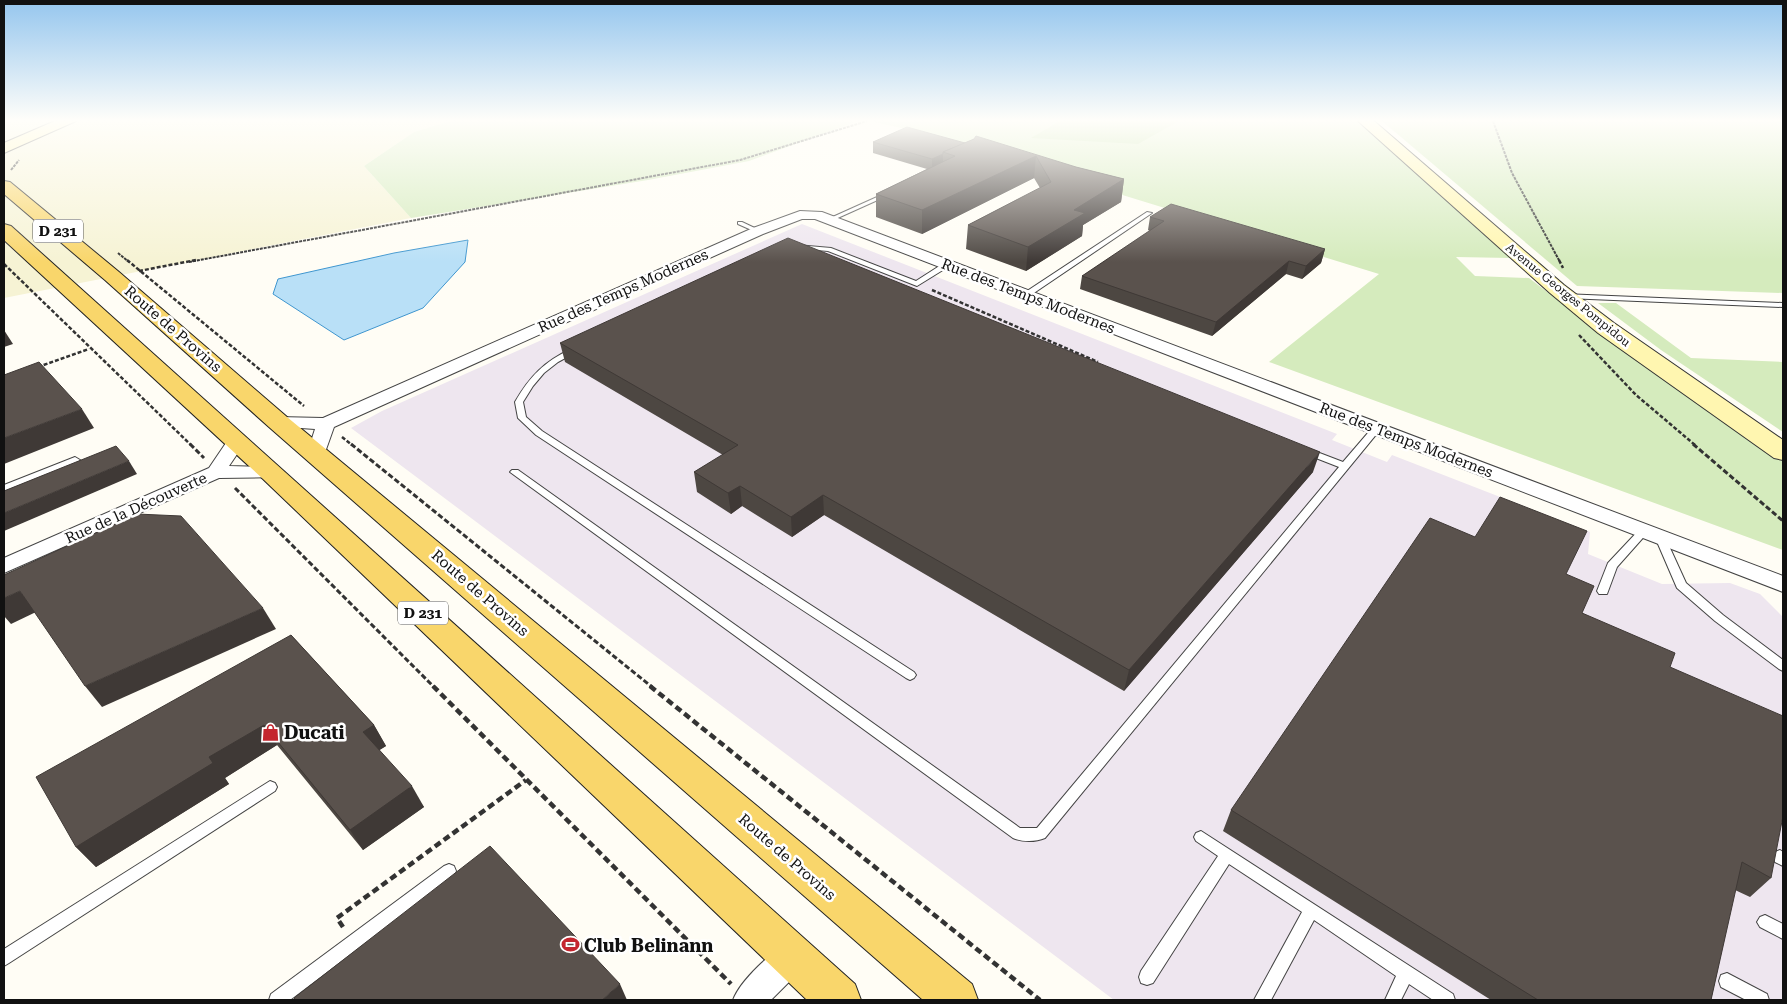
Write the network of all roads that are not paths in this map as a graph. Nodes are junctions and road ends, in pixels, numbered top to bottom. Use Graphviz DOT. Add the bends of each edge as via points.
graph roads {
  1 [pos="1418,168"];
  2 [pos="11,176"];
  3 [pos="898,190"];
  4 [pos="1149,213"];
  5 [pos="828,220"];
  6 [pos="740,223"];
  7 [pos="4,230"];
  8 [pos="758,230"];
  9 [pos="787,249"];
  10 [pos="947,265"];
  11 [pos="1026,295"];
  12 [pos="1565,296"];
  13 [pos="1783,305"];
  14 [pos="585,345"];
  15 [pos="278,422"];
  16 [pos="326,424"];
  17 [pos="1376,429"];
  18 [pos="237,440"];
  19 [pos="1299,448"];
  20 [pos="1783,452"];
  21 [pos="316,454"];
  22 [pos="74,460"];
  23 [pos="1344,466"];
  24 [pos="216,472"];
  25 [pos="515,472"];
  26 [pos="272,473"];
  27 [pos="4,488"];
  28 [pos="1652,534"];
  29 [pos="4,566"];
  30 [pos="1783,584"];
  31 [pos="1604,591"];
  32 [pos="1783,666"];
  33 [pos="910,675"];
  34 [pos="270,787"];
  35 [pos="1201,837"];
  36 [pos="1228,855"];
  37 [pos="449,871"];
  38 [pos="1311,910"];
  39 [pos="1765,922"];
  40 [pos="1783,932"];
  41 [pos="792,957"];
  42 [pos="4,958"];
  43 [pos="1406,973"];
  44 [pos="1147,977"];
  45 [pos="1728,981"];
  46 [pos="741,993"];
  47 [pos="277,1000"];
  48 [pos="839,1000"];
  49 [pos="956,1000"];
  50 [pos="1262,1000"];
  51 [pos="1393,1000"];
  52 [pos="1447,1000"];
  53 [pos="1761,1000"];
  1 -- 12 [label="main road, Avenue Georges Pompidou"];
  2 -- 15 [label="main road, Route de Provins / D 231" via="112,276"];
  3 -- 5 [label="lane"];
  4 -- 11 [label="lane"];
  5 -- 8 [label="street, Rue des Temps Modernes" via="817,215 800,215"];
  5 -- 10 [label="street, Rue des Temps Modernes"];
  6 -- 8 [label="lane"];
  7 -- 18 [label="main road, D 231"];
  8 -- 16 [label="street, Rue des Temps Modernes"];
  9 -- 10 [label="lane" via="814,247 829,250 917,284"];
  10 -- 11 [label="street, Rue des Temps Modernes"];
  11 -- 17 [label="street, Rue des Temps Modernes"];
  12 -- 13 [label="lane"];
  12 -- 20 [label="main road, Avenue Georges Pompidou" via="1642,355"];
  14 -- 33 [label="lane" via="551,362 531,380 519,402 522,418 539,433"];
  15 -- 16 [label="street, Rue des Temps Modernes"];
  15 -- 21 [label="main road, Route de Provins / D 231"];
  16 -- 21 [label="street"];
  17 -- 23 [label="lane"];
  17 -- 28 [label="street, Rue des Temps Modernes"];
  18 -- 24 [label="street"];
  18 -- 26 [label="main road, D 231"];
  19 -- 23 [label="lane"];
  21 -- 49 [label="main road, Route de Provins / D 231"];
  22 -- 27 [label="lane"];
  23 -- 25 [label="lane" via="1040,834 1018,834"];
  24 -- 26 [label="street, Rue de la Découverte"];
  24 -- 29 [label="street, Rue de la Découverte"];
  26 -- 41 [label="main road, D 231"];
  28 -- 30 [label="street, Rue des Temps Modernes"];
  28 -- 31 [label="lane" via="1612,566"];
  28 -- 32 [label="lane" via="1681,585"];
  34 -- 42 [label="lane"];
  35 -- 36 [label="lane"];
  36 -- 38 [label="lane"];
  36 -- 44 [label="lane"];
  37 -- 47 [label="lane"];
  38 -- 43 [label="lane"];
  38 -- 50 [label="lane"];
  39 -- 40 [label="lane"];
  41 -- 46 [label="street"];
  41 -- 48 [label="main road, D 231"];
  43 -- 51 [label="lane"];
  43 -- 52 [label="lane"];
  45 -- 53 [label="lane"];
}
